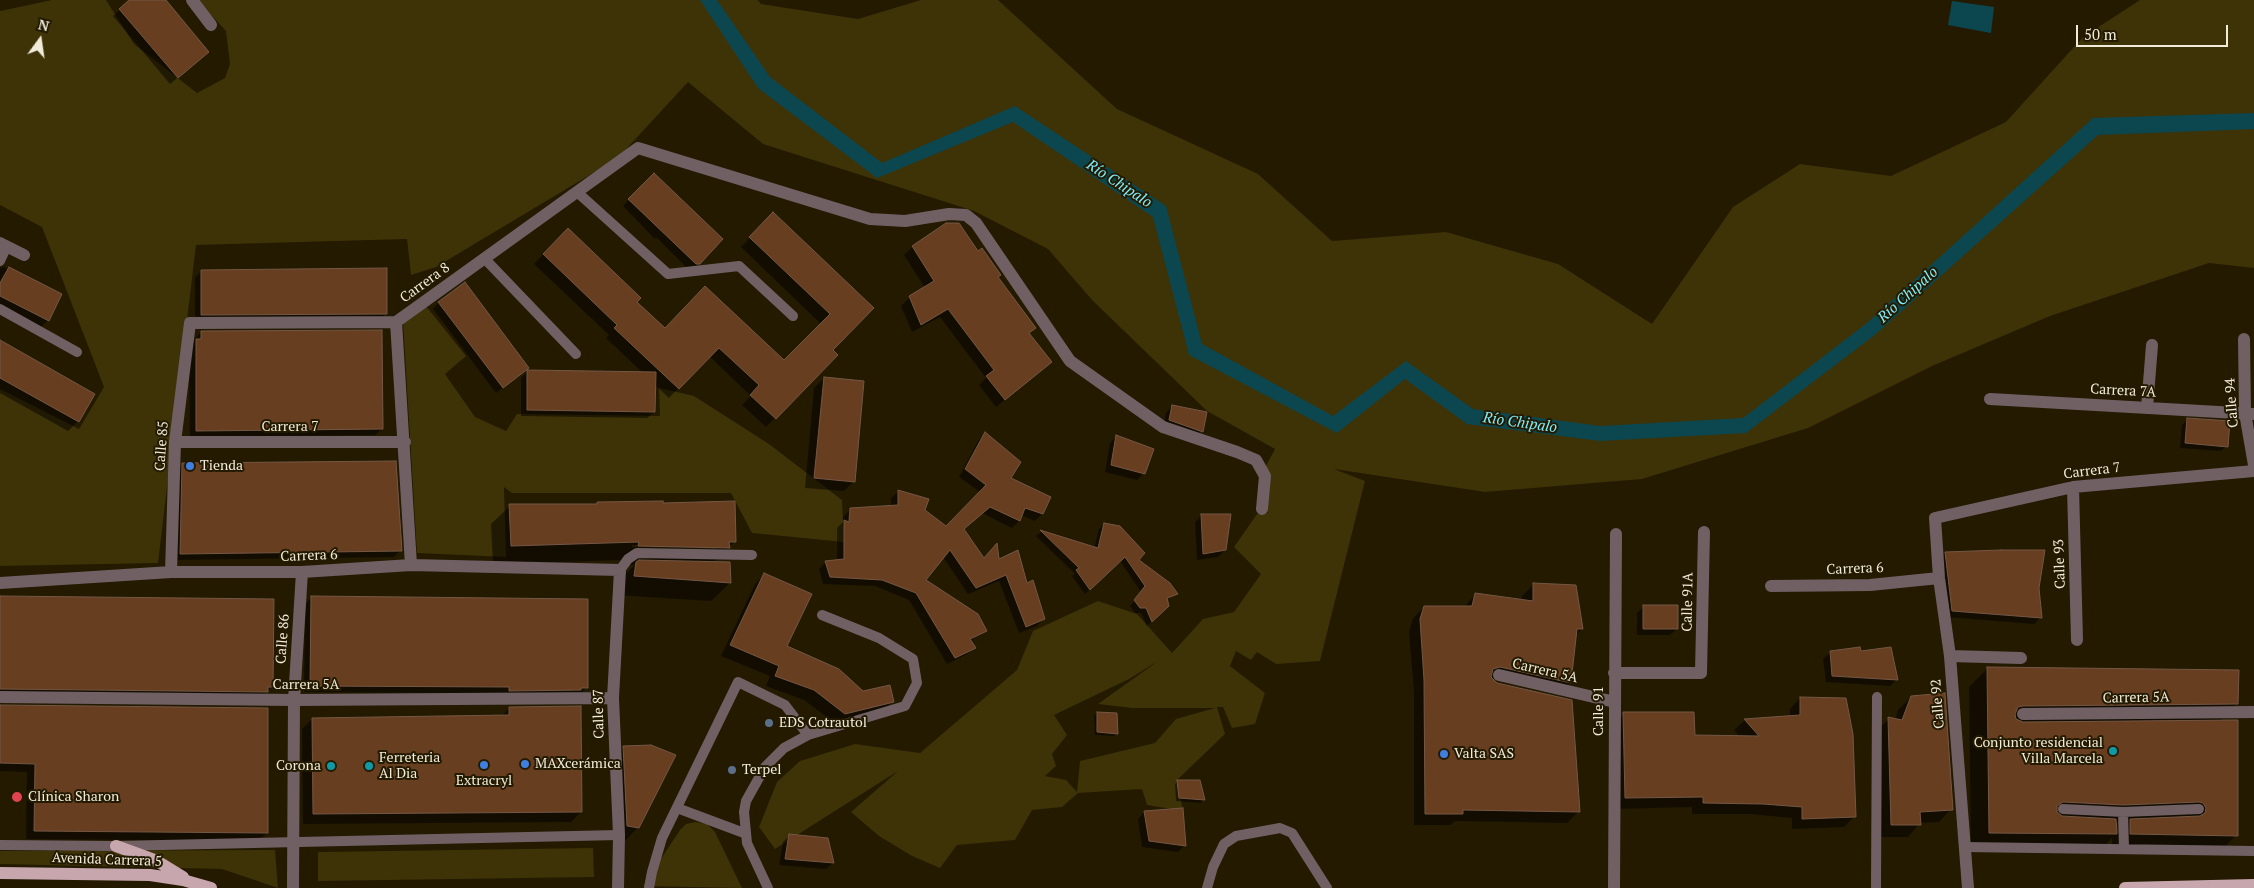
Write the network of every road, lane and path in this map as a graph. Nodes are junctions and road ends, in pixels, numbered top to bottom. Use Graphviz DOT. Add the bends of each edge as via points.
graph roads {
  1 [pos="192,0"];
  2 [pos="211,25"];
  3 [pos="577,192"];
  4 [pos="3,245"];
  5 [pos="24,255"];
  6 [pos="484,258"];
  7 [pos="0,261"];
  8 [pos="0,309"];
  9 [pos="793,316"];
  10 [pos="396,322"];
  11 [pos="190,323"];
  12 [pos="2244,339"];
  13 [pos="2152,345"];
  14 [pos="77,352"];
  15 [pos="576,354"];
  16 [pos="1990,399"];
  17 [pos="2147,408"];
  18 [pos="2249,413"];
  19 [pos="176,442"];
  20 [pos="405,442"];
  21 [pos="2254,465"];
  22 [pos="2254,471"];
  23 [pos="2073,487"];
  24 [pos="1262,508"];
  25 [pos="1935,518"];
  26 [pos="1704,532"];
  27 [pos="1616,534"];
  28 [pos="752,555"];
  29 [pos="411,565"];
  30 [pos="620,570"];
  31 [pos="171,572"];
  32 [pos="302,572"];
  33 [pos="1939,578"];
  34 [pos="0,583"];
  35 [pos="1771,586"];
  36 [pos="822,615"];
  37 [pos="2077,640"];
  38 [pos="1950,656"];
  39 [pos="2021,658"];
  40 [pos="1614,672"];
  41 [pos="1499,675"];
  42 [pos="0,697"];
  43 [pos="1877,697"];
  44 [pos="613,698"];
  45 [pos="294,700"];
  46 [pos="1614,702"];
  47 [pos="2252,712"];
  48 [pos="2023,714"];
  49 [pos="808,735"];
  50 [pos="677,808"];
  51 [pos="2063,809"];
  52 [pos="2199,809"];
  53 [pos="2123,812"];
  54 [pos="744,833"];
  55 [pos="619,835"];
  56 [pos="294,842"];
  57 [pos="0,845"];
  58 [pos="116,846"];
  59 [pos="1964,846"];
  60 [pos="2124,848"];
  61 [pos="2254,851"];
  62 [pos="0,873"];
  63 [pos="192,882"];
  64 [pos="2254,885"];
  65 [pos="211,888"];
  66 [pos="293,888"];
  67 [pos="618,888"];
  68 [pos="649,888"];
  69 [pos="768,888"];
  70 [pos="1207,888"];
  71 [pos="1327,888"];
  72 [pos="1614,888"];
  73 [pos="1876,888"];
  74 [pos="1968,888"];
  75 [pos="2125,888"];
  1 -- 2 [label="street"];
  3 -- 6 [label="street, Carrera 8"];
  3 -- 9 [label="lane" via="668,274 739,266"];
  3 -- 24 [label="street, Carrera 8" via="638,148 870,220 905,221 949,214 966,216 976,223 1070,362 1163,427 1256,460 1266,476"];
  4 -- 5 [label="street"];
  4 -- 7 [label="lane"];
  6 -- 10 [label="street, Carrera 8"];
  6 -- 15 [label="lane"];
  8 -- 14 [label="lane"];
  10 -- 11 [label="street, Carrera 8"];
  10 -- 20 [label="street"];
  11 -- 19 [label="street, Calle 85"];
  12 -- 18 [label="street, Calle 94"];
  13 -- 17 [label="street"];
  16 -- 17 [label="street, Carrera 7A"];
  17 -- 18 [label="street, Carrera 7A"];
  18 -- 21 [label="street, Calle 94"];
  19 -- 20 [label="street, Carrera 7"];
  19 -- 31 [label="street, Calle 85"];
  20 -- 29 [label="street"];
  22 -- 23 [label="street, Carrera 7"];
  23 -- 25 [label="street, Carrera 7"];
  23 -- 37 [label="street, Calle 93"];
  25 -- 33 [label="street, Calle 92"];
  26 -- 40 [label="street, Calle 91A" via="1701,673"];
  27 -- 40 [label="street, Calle 91"];
  28 -- 30 [label="lane" via="637,553 628,558"];
  29 -- 30 [label="street, Carrera 6"];
  29 -- 32 [label="street, Carrera 6"];
  30 -- 44 [label="street, Calle 87"];
  31 -- 32 [label="street, Carrera 6"];
  31 -- 34 [label="street, Carrera 6"];
  32 -- 45 [label="street, Calle 86"];
  33 -- 35 [label="street, Carrera 6" via="1870,585"];
  33 -- 38 [label="street, Calle 92"];
  36 -- 49 [label="lane" via="878,638 913,659 917,683 905,706"];
  38 -- 39 [label="street"];
  38 -- 59 [label="street, Calle 92"];
  40 -- 46 [label="street, Calle 91"];
  41 -- 46 [label="street, Carrera 5A"];
  42 -- 45 [label="street, Carrera 5A"];
  43 -- 73 [label="lane"];
  44 -- 45 [label="street, Carrera 5A"];
  44 -- 55 [label="street, Calle 87"];
  45 -- 56 [label="street, Calle 86"];
  46 -- 72 [label="street, Calle 91"];
  47 -- 48 [label="street, Carrera 5A"];
  49 -- 50 [label="lane" via="785,705 738,682"];
  49 -- 54 [label="lane" via="774,757 757,778 744,812"];
  50 -- 54 [label="lane"];
  50 -- 68 [label="lane" via="662,838"];
  51 -- 53 [label="lane"];
  52 -- 53 [label="lane"];
  53 -- 60 [label="lane"];
  54 -- 69 [label="lane"];
  55 -- 56 [label="lane"];
  55 -- 67 [label="street, Calle 87"];
  56 -- 58 [label="lane"];
  56 -- 66 [label="street, Calle 86"];
  57 -- 58 [label="lane"];
  58 -- 63 [label="main road" via="157,861"];
  59 -- 60 [label="lane"];
  59 -- 74 [label="street, Calle 92"];
  60 -- 61 [label="lane"];
  62 -- 63 [label="main road, Avenida Carrera 5" via="121,873"];
  63 -- 65 [label="main road, Avenida Carrera 5"];
  64 -- 75 [label="main road"];
  70 -- 71 [label="lane" via="1224,844 1236,836 1280,828 1292,833"];
}
